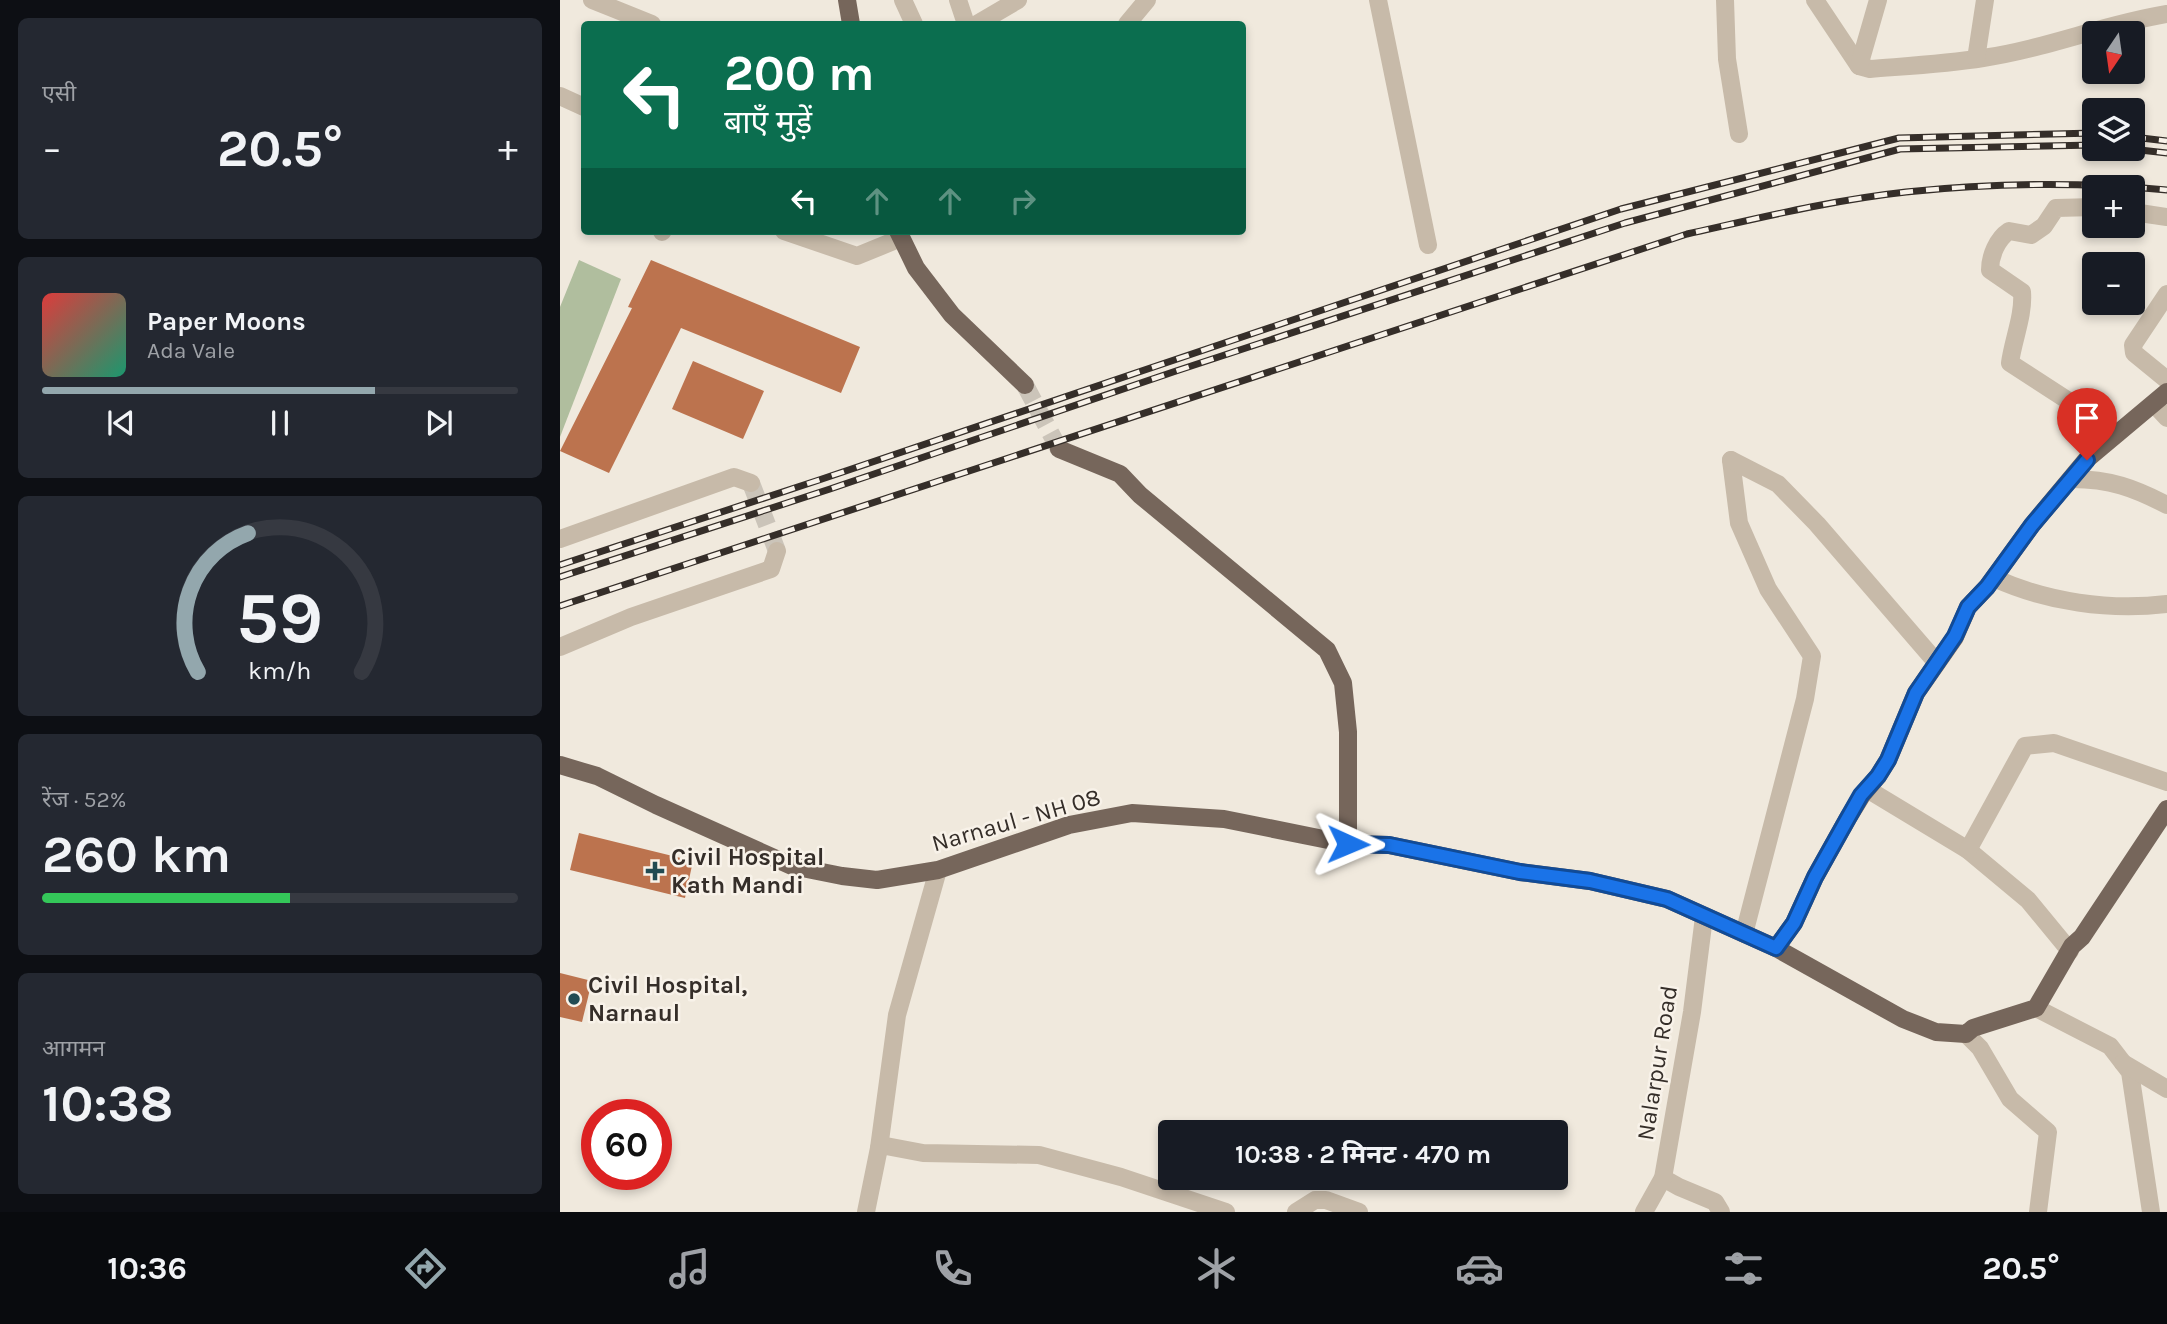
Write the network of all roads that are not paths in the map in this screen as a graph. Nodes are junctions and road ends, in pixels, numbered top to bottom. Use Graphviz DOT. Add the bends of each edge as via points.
graph roads {
  1 [pos="592,0"];
  2 [pos="847,0"];
  3 [pos="903,0"];
  4 [pos="958,0"];
  5 [pos="1017,0"];
  6 [pos="1147,0"];
  7 [pos="1378,0"];
  8 [pos="1725,0"];
  9 [pos="1815,0"];
  10 [pos="1878,0"];
  11 [pos="1985,0"];
  12 [pos="2167,14"];
  13 [pos="644,21"];
  14 [pos="850,21"];
  15 [pos="913,21"];
  16 [pos="965,21"];
  17 [pos="982,21"];
  18 [pos="1130,21"];
  19 [pos="1976,59"];
  20 [pos="1859,66"];
  21 [pos="560,96"];
  22 [pos="581,106"];
  23 [pos="1739,134"];
  24 [pos="2082,207"];
  25 [pos="2145,214"];
  26 [pos="2167,217"];
  27 [pos="796,235"];
  28 [pos="897,235"];
  29 [pos="900,235"];
  30 [pos="1428,244"];
  31 [pos="2167,293"];
  32 [pos="2167,380"];
  33 [pos="1026,385"];
  34 [pos="2160,398"];
  35 [pos="2167,418"];
  36 [pos="2118,433"];
  37 [pos="1059,449"];
  38 [pos="2072,478"];
  39 [pos="751,483"];
  40 [pos="2167,505"];
  41 [pos="560,538"];
  42 [pos="777,551"];
  43 [pos="1994,578"];
  44 [pos="2167,604"];
  45 [pos="560,647"];
  46 [pos="1937,663"];
  47 [pos="560,765"];
  48 [pos="2167,782"];
  49 [pos="1867,789"];
  50 [pos="2167,808"];
  51 [pos="1348,844"];
  52 [pos="1968,850"];
  53 [pos="938,870"];
  54 [pos="1704,917"];
  55 [pos="1744,934"];
  56 [pos="1776,948"];
  57 [pos="2070,951"];
  58 [pos="2036,1008"];
  59 [pos="1966,1034"];
  60 [pos="2123,1063"];
  61 [pos="2167,1089"];
  62 [pos="879,1148"];
  63 [pos="1663,1178"];
  64 [pos="866,1212"];
  65 [pos="1226,1212"];
  66 [pos="1296,1212"];
  67 [pos="1359,1212"];
  68 [pos="1644,1212"];
  69 [pos="1721,1212"];
  70 [pos="2038,1212"];
  71 [pos="2151,1212"];
  1 -- 13 [label="street"];
  2 -- 14 [label="main road"];
  3 -- 15 [label="street"];
  4 -- 16 [label="street"];
  5 -- 17 [label="street"];
  6 -- 18 [label="street"];
  7 -- 30 [label="street"];
  8 -- 23 [label="street" via="1727,59"];
  9 -- 20 [label="street"];
  10 -- 20 [label="street"];
  11 -- 19 [label="street"];
  12 -- 19 [label="street"];
  19 -- 20 [label="street" via="1870,69"];
  21 -- 22 [label="street"];
  24 -- 36 [label="street" via="2056,208 2044,226 2031,234 2009,231 2001,236 1990,271 2022,292 2010,363"];
  25 -- 26 [label="street"];
  27 -- 28 [label="street" via="857,256"];
  29 -- 33 [label="main road" via="916,268 952,315"];
  31 -- 32 [label="street" via="2133,345 2134,353"];
  34 -- 35 [label="street"];
  34 -- 36 [label="main road"];
  36 -- 38 [label="main road"];
  37 -- 51 [label="main road" via="1120,474 1327,650 1343,683"];
  38 -- 40 [label="street" via="2126,486"];
  38 -- 43 [label="main road"];
  39 -- 41 [label="street" via="734,477"];
  42 -- 45 [label="street" via="771,569 631,617"];
  43 -- 44 [label="street" via="2075,603"];
  43 -- 46 [label="main road" via="1968,607"];
  46 -- 49 [label="main road" via="1916,693 1888,760"];
  46 -- 55 [label="street" via="1778,484 1731,460 1739,523 1768,589 1812,656"];
  47 -- 53 [label="main road, Narnaul - NH 08" via="597,776 792,866 877,880"];
  48 -- 52 [label="street" via="2054,744 2025,746"];
  49 -- 52 [label="street"];
  49 -- 56 [label="main road"];
  50 -- 57 [label="main road"];
  51 -- 53 [label="main road, Narnaul - NH 08" via="1224,820 1132,813 1069,825"];
  51 -- 54 [label="main road, Narnaul - NH 08" via="1389,845 1590,881 1667,899"];
  52 -- 57 [label="street" via="2028,900"];
  53 -- 62 [label="street" via="897,1015"];
  54 -- 55 [label="main road, Narnaul - NH 08"];
  54 -- 63 [label="street, Nalarpur Road"];
  55 -- 56 [label="main road, Narnaul - NH 08"];
  56 -- 59 [label="main road, Narnaul - NH 08" via="1903,1019 1936,1032"];
  57 -- 58 [label="main road"];
  58 -- 59 [label="main road"];
  58 -- 60 [label="street" via="2110,1046"];
  59 -- 70 [label="street" via="1980,1048 2010,1099 2048,1132"];
  60 -- 61 [label="street"];
  60 -- 71 [label="street" via="2130,1072"];
  62 -- 64 [label="street"];
  62 -- 65 [label="street" via="1038,1155"];
  63 -- 68 [label="street, Nalarpur Road"];
  63 -- 69 [label="street" via="1715,1202"];
  66 -- 67 [label="street" via="1315,1200 1326,1200"];
}
